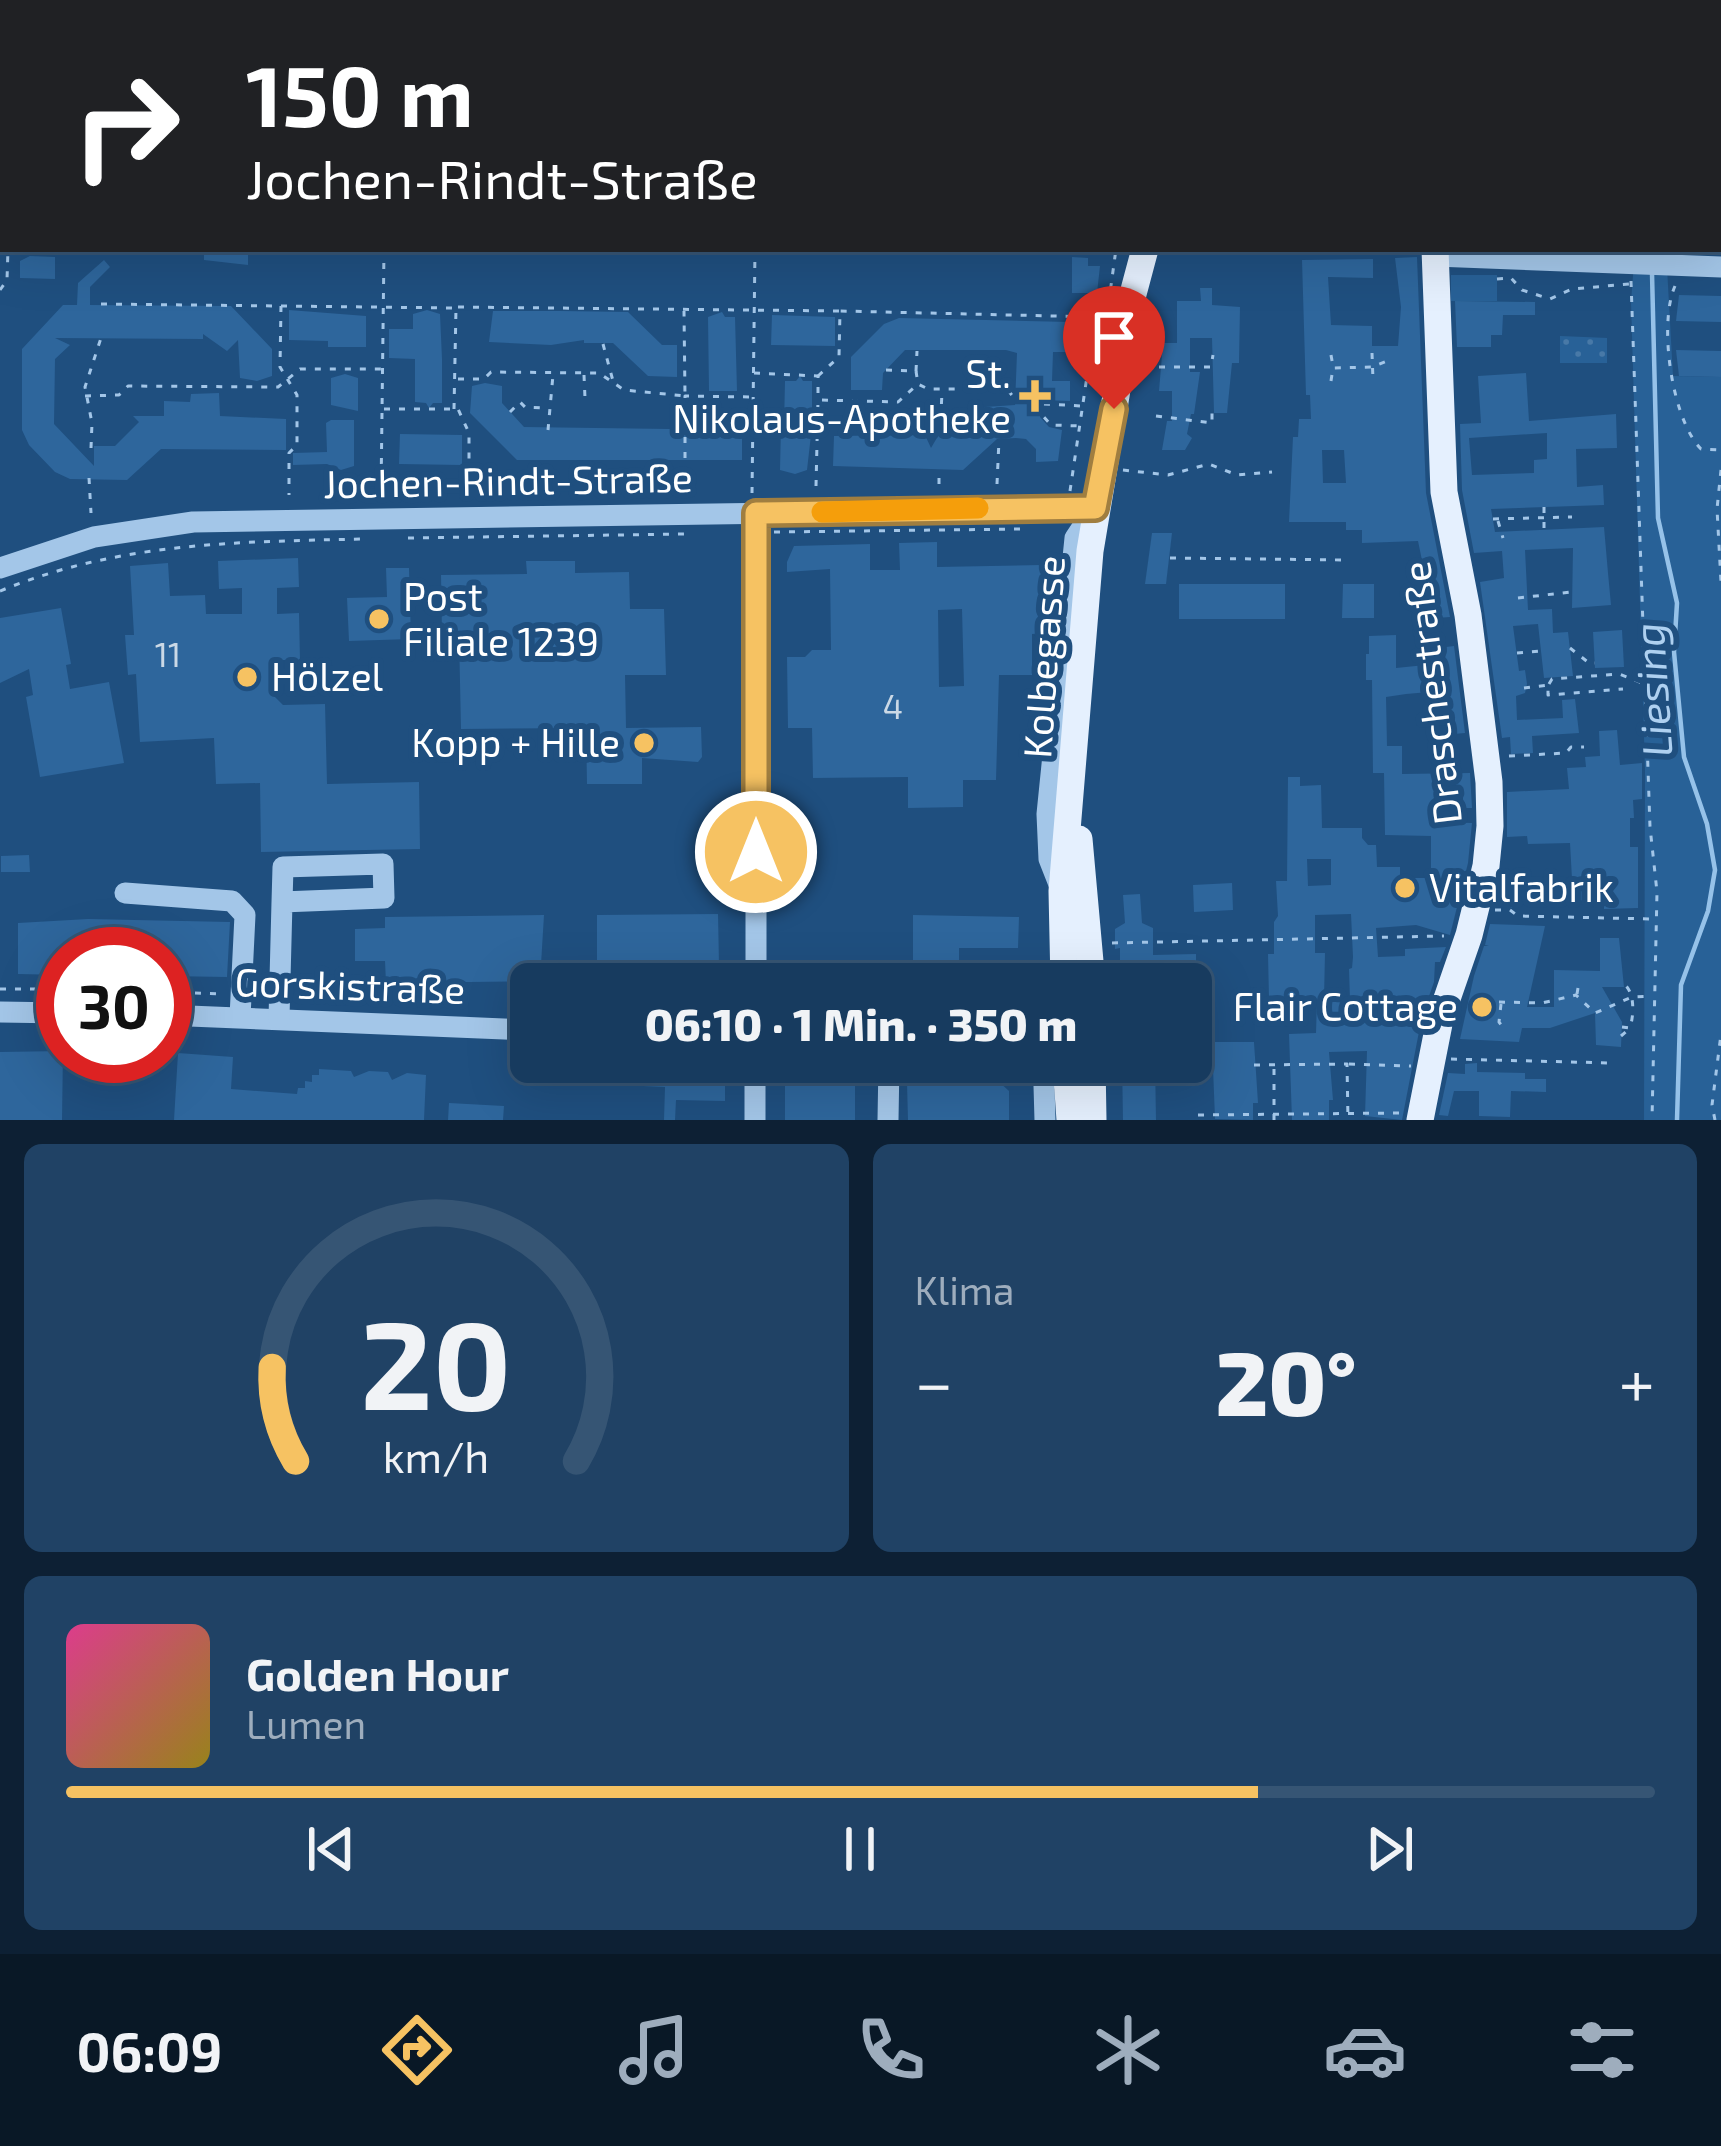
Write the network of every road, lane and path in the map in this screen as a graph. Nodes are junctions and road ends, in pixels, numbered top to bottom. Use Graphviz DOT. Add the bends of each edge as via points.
graph roads {
  1 [pos="8,252"];
  2 [pos="384,252"];
  3 [pos="755,252"];
  4 [pos="1116,252"];
  5 [pos="1144,252"];
  6 [pos="1435,252"];
  7 [pos="1672,264"];
  8 [pos="1721,267"];
  9 [pos="1635,270"];
  10 [pos="1497,280"];
  11 [pos="0,290"];
  12 [pos="101,304"];
  13 [pos="281,304"];
  14 [pos="383,306"];
  15 [pos="456,308"];
  16 [pos="684,310"];
  17 [pos="754,310"];
  18 [pos="840,311"];
  19 [pos="1096,316"];
  20 [pos="100,338"];
  21 [pos="603,344"];
  22 [pos="917,351"];
  23 [pos="1372,353"];
  24 [pos="1213,355"];
  25 [pos="1331,355"];
  26 [pos="1387,361"];
  27 [pos="1373,367"];
  28 [pos="1160,368"];
  29 [pos="1333,368"];
  30 [pos="384,369"];
  31 [pos="886,370"];
  32 [pos="916,371"];
  33 [pos="553,373"];
  34 [pos="584,373"];
  35 [pos="754,373"];
  36 [pos="818,376"];
  37 [pos="288,379"];
  38 [pos="455,380"];
  39 [pos="1372,380"];
  40 [pos="1331,381"];
  41 [pos="613,383"];
  42 [pos="918,384"];
  43 [pos="942,390"];
  44 [pos="85,396"];
  45 [pos="685,396"];
  46 [pos="753,397"];
  47 [pos="589,399"];
  48 [pos="1016,399"];
  49 [pos="818,400"];
  50 [pos="1084,406"];
  51 [pos="548,408"];
  52 [pos="382,409"];
  53 [pos="454,410"];
  54 [pos="510,412"];
  55 [pos="1212,412"];
  56 [pos="1156,416"];
  57 [pos="1081,425"];
  58 [pos="548,430"];
  59 [pos="940,434"];
  60 [pos="999,440"];
  61 [pos="91,448"];
  62 [pos="1721,450"];
  63 [pos="1121,469"];
  64 [pos="1721,470"];
  65 [pos="939,471"];
  66 [pos="1271,472"];
  67 [pos="89,478"];
  68 [pos="939,484"];
  69 [pos="997,484"];
  70 [pos="816,486"];
  71 [pos="685,488"];
  72 [pos="752,488"];
  73 [pos="469,492"];
  74 [pos="289,495"];
  75 [pos="1069,495"];
  76 [pos="386,504"];
  77 [pos="1544,507"];
  78 [pos="1095,508"];
  79 [pos="91,513"];
  80 [pos="1572,517"];
  81 [pos="1544,518"];
  82 [pos="756,523"];
  83 [pos="1038,528"];
  84 [pos="1544,530"];
  85 [pos="688,534"];
  86 [pos="410,538"];
  87 [pos="1503,538"];
  88 [pos="365,539"];
  89 [pos="1170,558"];
  90 [pos="1346,560"];
  91 [pos="0,568"];
  92 [pos="1721,582"];
  93 [pos="0,591"];
  94 [pos="1571,592"];
  95 [pos="1518,598"];
  96 [pos="1570,648"];
  97 [pos="1541,651"];
  98 [pos="1517,653"];
  99 [pos="1595,663"];
  100 [pos="1621,675"];
  101 [pos="1645,684"];
  102 [pos="1548,685"];
  103 [pos="1524,688"];
  104 [pos="1584,746"];
  105 [pos="1509,756"];
  106 [pos="1073,789"];
  107 [pos="1062,891"];
  108 [pos="124,893"];
  109 [pos="282,902"];
  110 [pos="1475,910"];
  111 [pos="1656,919"];
  112 [pos="1456,937"];
  113 [pos="1098,943"];
  114 [pos="756,963"];
  115 [pos="1064,963"];
  116 [pos="1091,963"];
  117 [pos="1579,982"];
  118 [pos="1624,984"];
  119 [pos="0,989"];
  120 [pos="36,989"];
  121 [pos="1576,995"];
  122 [pos="192,997"];
  123 [pos="1632,997"];
  124 [pos="1654,997"];
  125 [pos="241,1006"];
  126 [pos="0,1012"];
  127 [pos="192,1012"];
  128 [pos="36,1013"];
  129 [pos="279,1018"];
  130 [pos="1502,1026"];
  131 [pos="1622,1028"];
  132 [pos="1630,1028"];
  133 [pos="510,1029"];
  134 [pos="1721,1034"];
  135 [pos="1622,1036"];
  136 [pos="1426,1061"];
  137 [pos="1611,1063"];
  138 [pos="1274,1064"];
  139 [pos="1347,1064"];
  140 [pos="1254,1065"];
  141 [pos="755,1083"];
  142 [pos="889,1083"];
  143 [pos="1046,1083"];
  144 [pos="1066,1083"];
  145 [pos="1092,1083"];
  146 [pos="1348,1112"];
  147 [pos="1198,1115"];
  148 [pos="1274,1117"];
  149 [pos="1416,1117"];
  150 [pos="755,1120"];
  151 [pos="888,1120"];
  152 [pos="1045,1120"];
  153 [pos="1070,1120"];
  154 [pos="1093,1120"];
  155 [pos="1348,1120"];
  156 [pos="1652,1120"];
  157 [pos="1715,1120"];
  1 -- 11 [label="path"];
  2 -- 14 [label="path"];
  3 -- 17 [label="path"];
  4 -- 19 [label="path" via="1110,293"];
  5 -- 78 [label="main road, Kolbegasse"];
  6 -- 9 [label="street"];
  6 -- 110 [label="main road, Draschestraße" via="1444,492 1489,782 1486,866"];
  7 -- 8 [label="street"];
  7 -- 9 [label="street"];
  7 -- 62 [label="path" via="1674,393 1693,441"];
  9 -- 10 [label="path" via="1620,287 1572,289 1550,299 1510,278"];
  9 -- 101 [label="path"];
  12 -- 13 [label="path"];
  13 -- 14 [label="path"];
  13 -- 37 [label="path" via="280,367"];
  14 -- 15 [label="path"];
  14 -- 30 [label="path"];
  15 -- 16 [label="path"];
  15 -- 38 [label="path"];
  16 -- 17 [label="path"];
  16 -- 45 [label="path"];
  17 -- 18 [label="path"];
  17 -- 35 [label="path"];
  18 -- 19 [label="path"];
  18 -- 36 [label="path" via="839,357"];
  19 -- 50 [label="path"];
  20 -- 44 [label="path"];
  21 -- 41 [label="path"];
  22 -- 32 [label="path"];
  23 -- 27 [label="path"];
  24 -- 28 [label="path" via="1207,370"];
  25 -- 29 [label="path"];
  26 -- 27 [label="path"];
  27 -- 29 [label="path"];
  27 -- 39 [label="path"];
  29 -- 40 [label="path"];
  30 -- 37 [label="path" via="300,369"];
  30 -- 52 [label="path"];
  31 -- 32 [label="path"];
  32 -- 42 [label="path"];
  33 -- 34 [label="path"];
  33 -- 38 [label="path"];
  33 -- 51 [label="path"];
  34 -- 41 [label="path"];
  34 -- 47 [label="path"];
  35 -- 36 [label="path"];
  35 -- 46 [label="path"];
  36 -- 49 [label="path"];
  37 -- 44 [label="path" via="278,387 128,386 119,395"];
  37 -- 74 [label="path" via="297,395"];
  38 -- 53 [label="path"];
  41 -- 45 [label="path"];
  42 -- 43 [label="path"];
  42 -- 49 [label="path" via="898,402"];
  43 -- 48 [label="path" via="1007,389"];
  43 -- 59 [label="path"];
  44 -- 61 [label="path"];
  45 -- 46 [label="path"];
  45 -- 71 [label="path"];
  46 -- 72 [label="path"];
  49 -- 70 [label="path"];
  50 -- 57 [label="path"];
  50 -- 57 [label="path" via="1041,404 1051,425"];
  51 -- 54 [label="path" via="520,402"];
  51 -- 58 [label="path"];
  52 -- 53 [label="path"];
  52 -- 76 [label="path"];
  53 -- 73 [label="path" via="470,434"];
  55 -- 56 [label="path" via="1212,423"];
  57 -- 75 [label="path"];
  60 -- 69 [label="path"];
  63 -- 66 [label="path" via="1168,475 1209,464 1237,475"];
  64 -- 92 [label="path"];
  65 -- 68 [label="path"];
  67 -- 79 [label="path"];
  77 -- 81 [label="path"];
  78 -- 82 [label="street, Jochen-Rindt-Straße"];
  78 -- 106 [label="main road, Kolbegasse"];
  78 -- 107 [label="street" via="1075,538 1047,814 1048,860"];
  80 -- 81 [label="path"];
  81 -- 84 [label="path"];
  81 -- 87 [label="path" via="1496,519"];
  82 -- 83 [label="path"];
  82 -- 91 [label="street, Jochen-Rindt-Straße" via="194,522 94,537"];
  82 -- 114 [label="street"];
  85 -- 86 [label="path"];
  88 -- 93 [label="path" via="159,548"];
  89 -- 90 [label="path"];
  94 -- 95 [label="path"];
  96 -- 99 [label="path"];
  97 -- 98 [label="path"];
  100 -- 101 [label="path"];
  100 -- 102 [label="path"];
  100 -- 102 [label="path" via="1622,689 1549,695"];
  101 -- 111 [label="path"];
  102 -- 103 [label="path"];
  104 -- 105 [label="path"];
  106 -- 107 [label="main road, Kolbegasse"];
  106 -- 116 [label="main road, Kolbegasse"];
  107 -- 115 [label="main road, Kolbegasse"];
  108 -- 125 [label="street" via="232,901 244,915"];
  109 -- 109 [label="street" via="384,898 383,864 283,867"];
  109 -- 129 [label="street"];
  110 -- 111 [label="path"];
  110 -- 136 [label="main road, Draschestraße"];
  111 -- 124 [label="path"];
  112 -- 113 [label="path"];
  117 -- 121 [label="path"];
  118 -- 123 [label="path"];
  119 -- 120 [label="path"];
  121 -- 123 [label="path" via="1600,1015"];
  121 -- 130 [label="path" via="1500,1002"];
  122 -- 125 [label="path"];
  123 -- 124 [label="path"];
  123 -- 132 [label="path"];
  124 -- 156 [label="path"];
  125 -- 127 [label="street, Gorskistraße"];
  125 -- 129 [label="street, Gorskistraße"];
  126 -- 128 [label="street"];
  129 -- 133 [label="street, Gorskistraße"];
  131 -- 132 [label="path"];
  132 -- 135 [label="path"];
  134 -- 157 [label="path"];
  136 -- 137 [label="path"];
  136 -- 139 [label="path"];
  136 -- 149 [label="main road, Draschestraße"];
  138 -- 139 [label="path"];
  138 -- 140 [label="path"];
  138 -- 148 [label="path"];
  139 -- 146 [label="path"];
  141 -- 150 [label="street"];
  142 -- 151 [label="street"];
  143 -- 152 [label="street"];
  144 -- 153 [label="main road"];
  145 -- 154 [label="main road"];
  146 -- 148 [label="path"];
  146 -- 149 [label="path"];
  146 -- 155 [label="path"];
  147 -- 148 [label="path"];
}
